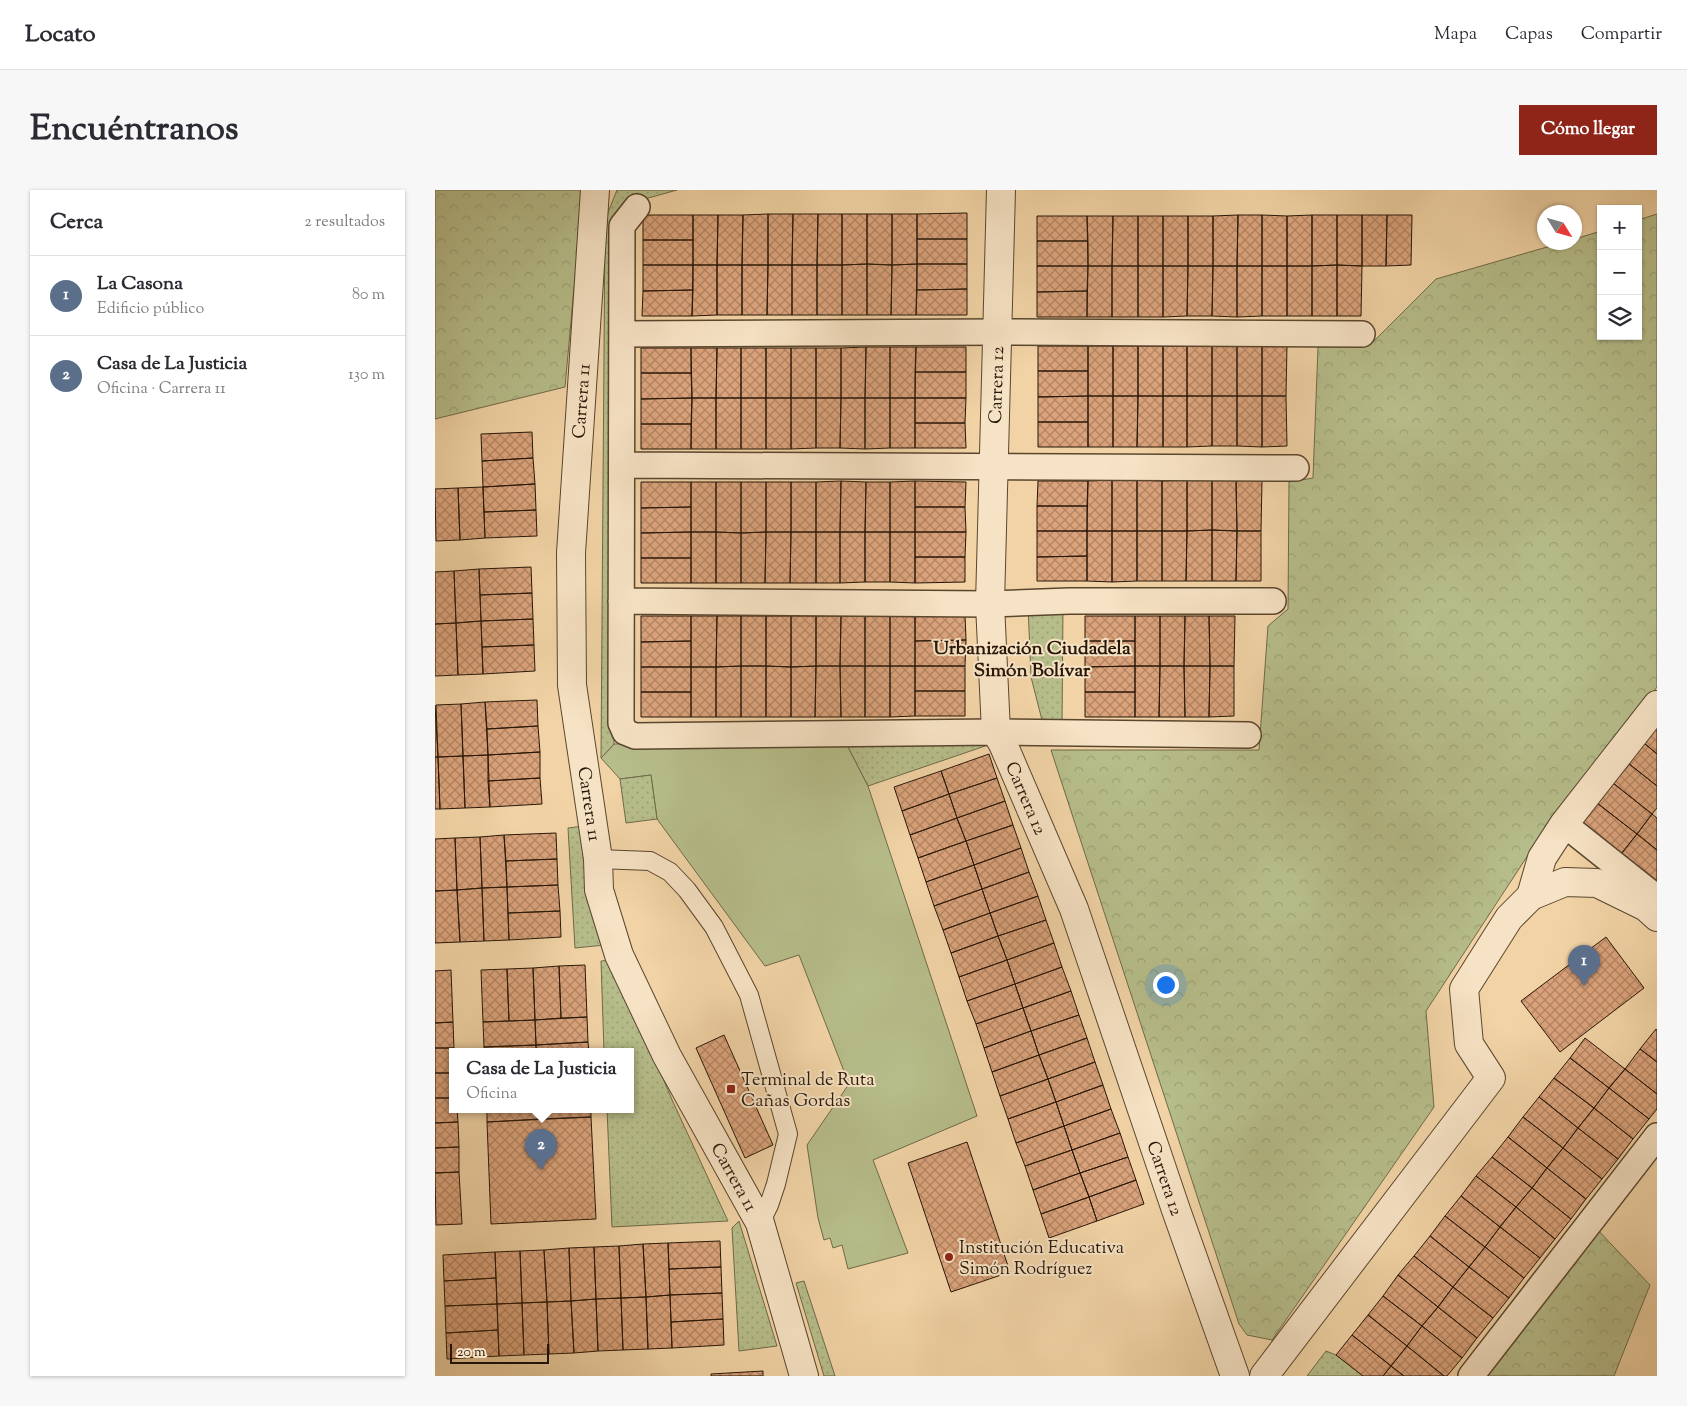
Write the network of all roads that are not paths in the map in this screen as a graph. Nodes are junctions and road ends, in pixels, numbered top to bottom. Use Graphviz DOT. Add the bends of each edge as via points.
graph roads {
  1 [pos="595,190"];
  2 [pos="1001,190"];
  3 [pos="637,207"];
  4 [pos="997,332"];
  5 [pos="622,334"];
  6 [pos="1362,334"];
  7 [pos="622,465"];
  8 [pos="994,466"];
  9 [pos="1296,468"];
  10 [pos="621,601"];
  11 [pos="1273,601"];
  12 [pos="990,604"];
  13 [pos="1657,705"];
  14 [pos="996,732"];
  15 [pos="1248,735"];
  16 [pos="1565,824"];
  17 [pos="598,859"];
  18 [pos="1531,896"];
  19 [pos="1657,898"];
  20 [pos="1657,917"];
  21 [pos="1657,1136"];
  22 [pos="760,1223"];
  23 [pos="804,1376"];
  24 [pos="1235,1376"];
  25 [pos="1264,1376"];
  26 [pos="1471,1376"];
  1 -- 17 [label="street, Carrera 11" via="571,553 572,685"];
  2 -- 4 [label="street, Carrera 12"];
  3 -- 5 [label="street" via="622,226"];
  4 -- 5 [label="street"];
  4 -- 6 [label="street"];
  4 -- 8 [label="street, Carrera 12"];
  5 -- 7 [label="street"];
  7 -- 8 [label="street"];
  7 -- 10 [label="street"];
  8 -- 9 [label="street"];
  8 -- 12 [label="street, Carrera 12"];
  10 -- 12 [label="street"];
  10 -- 14 [label="street" via="621,723 625,732 635,736"];
  11 -- 12 [label="street"];
  12 -- 14 [label="street, Carrera 12"];
  13 -- 16 [label="street"];
  14 -- 15 [label="street"];
  14 -- 24 [label="street, Carrera 12" via="1074,909"];
  16 -- 18 [label="street" via="1542,858"];
  16 -- 19 [label="street"];
  17 -- 22 [label="street, Carrera 11" via="599,890 619,955 667,1056"];
  17 -- 22 [label="lane" via="650,861 669,872 687,890 713,927 749,995 788,1134 776,1184"];
  18 -- 20 [label="street" via="1565,882 1597,883 1646,907"];
  18 -- 25 [label="street" via="1509,918 1464,989 1469,1044 1491,1078"];
  21 -- 26 [label="street"];
  22 -- 23 [label="street, Carrera 11"];
}
